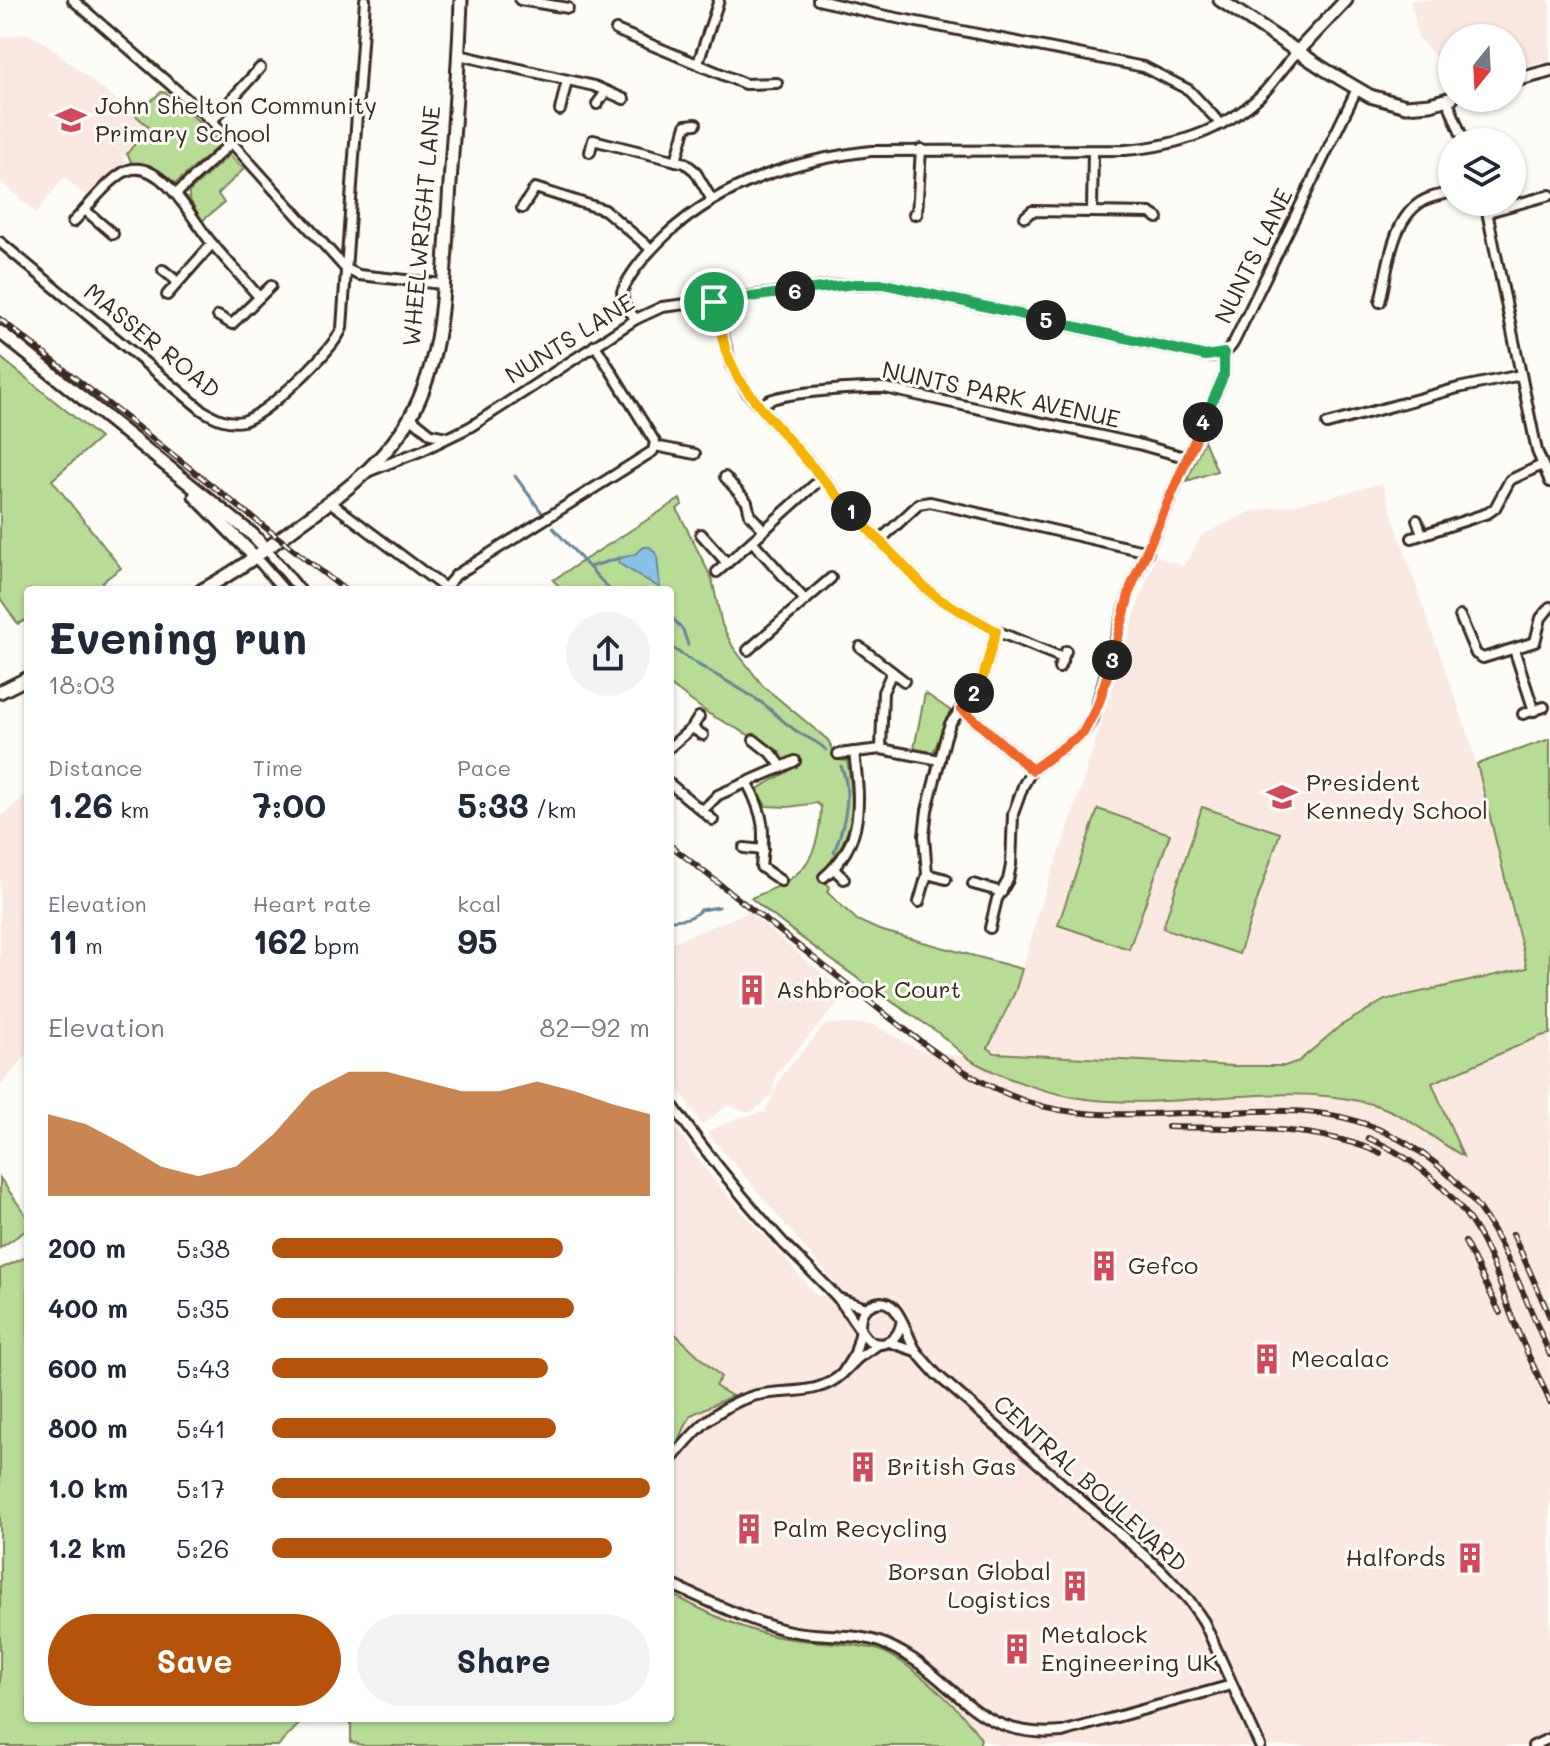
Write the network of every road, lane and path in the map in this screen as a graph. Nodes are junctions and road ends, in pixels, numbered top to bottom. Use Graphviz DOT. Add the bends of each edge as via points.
graph roads {
  1 [pos="73,0"];
  2 [pos="365,0"];
  3 [pos="461,0"];
  4 [pos="520,0"];
  5 [pos="719,0"];
  6 [pos="818,0"];
  7 [pos="1220,0"];
  8 [pos="1346,0"];
  9 [pos="568,8"];
  10 [pos="616,30"];
  11 [pos="1298,51"];
  12 [pos="459,55"];
  13 [pos="698,63"];
  14 [pos="260,68"];
  15 [pos="1550,71"];
  16 [pos="1526,77"];
  17 [pos="567,80"];
  18 [pos="777,83"];
  19 [pos="1357,89"];
  20 [pos="605,93"];
  21 [pos="624,99"];
  22 [pos="1438,101"];
  23 [pos="597,104"];
  24 [pos="560,110"];
  25 [pos="212,121"];
  26 [pos="696,124"];
  27 [pos="1221,124"];
  28 [pos="232,142"];
  29 [pos="921,149"];
  30 [pos="1093,151"];
  31 [pos="590,152"];
  32 [pos="676,161"];
  33 [pos="176,194"];
  34 [pos="1550,195"];
  35 [pos="1438,196"];
  36 [pos="712,200"];
  37 [pos="1526,202"];
  38 [pos="522,208"];
  39 [pos="85,210"];
  40 [pos="1092,210"];
  41 [pos="917,215"];
  42 [pos="1489,216"];
  43 [pos="1025,217"];
  44 [pos="1158,218"];
  45 [pos="73,222"];
  46 [pos="113,234"];
  47 [pos="0,242"];
  48 [pos="212,244"];
  49 [pos="651,249"];
  50 [pos="346,269"];
  51 [pos="163,270"];
  52 [pos="178,282"];
  53 [pos="442,284"];
  54 [pos="271,286"];
  55 [pos="167,295"];
  56 [pos="259,297"];
  57 [pos="714,302"];
  58 [pos="1380,302"];
  59 [pos="218,316"];
  60 [pos="636,319"];
  61 [pos="0,332"];
  62 [pos="595,345"];
  63 [pos="1224,353"];
  64 [pos="1521,375"];
  65 [pos="760,407"];
  66 [pos="410,417"];
  67 [pos="1327,424"];
  68 [pos="123,428"];
  69 [pos="456,434"];
  70 [pos="655,446"];
  71 [pos="695,454"];
  72 [pos="1188,458"];
  73 [pos="1542,465"];
  74 [pos="367,472"];
  75 [pos="725,477"];
  76 [pos="822,478"];
  77 [pos="1550,482"];
  78 [pos="330,502"];
  79 [pos="1417,520"];
  80 [pos="764,530"];
  81 [pos="701,534"];
  82 [pos="1422,534"];
  83 [pos="1412,538"];
  84 [pos="752,541"];
  85 [pos="879,541"];
  86 [pos="267,550"];
  87 [pos="1148,552"];
  88 [pos="256,558"];
  89 [pos="727,563"];
  90 [pos="717,572"];
  91 [pos="831,578"];
  92 [pos="209,586"];
  93 [pos="280,586"];
  94 [pos="297,586"];
  95 [pos="442,586"];
  96 [pos="448,586"];
  97 [pos="805,600"];
  98 [pos="1550,607"];
  99 [pos="1460,616"];
  100 [pos="996,631"];
  101 [pos="860,647"];
  102 [pos="1514,649"];
  103 [pos="748,650"];
  104 [pos="1059,668"];
  105 [pos="892,672"];
  106 [pos="24,680"];
  107 [pos="904,681"];
  108 [pos="0,692"];
  109 [pos="1544,707"];
  110 [pos="962,709"];
  111 [pos="1534,711"];
  112 [pos="1523,714"];
  113 [pos="699,717"];
  114 [pos="692,728"];
  115 [pos="703,735"];
  116 [pos="754,740"];
  117 [pos="674,744"];
  118 [pos="881,749"];
  119 [pos="854,752"];
  120 [pos="840,754"];
  121 [pos="940,760"];
  122 [pos="795,761"];
  123 [pos="782,767"];
  124 [pos="1032,770"];
  125 [pos="748,784"];
  126 [pos="674,787"];
  127 [pos="703,810"];
  128 [pos="713,820"];
  129 [pos="744,848"];
  130 [pos="763,850"];
  131 [pos="834,869"];
  132 [pos="927,874"];
  133 [pos="824,877"];
  134 [pos="844,879"];
  135 [pos="946,879"];
  136 [pos="781,881"];
  137 [pos="973,884"];
  138 [pos="1002,892"];
  139 [pos="919,902"];
  140 [pos="990,928"];
  141 [pos="674,1107"];
  142 [pos="838,1298"];
  143 [pos="866,1308"];
  144 [pos="901,1323"];
  145 [pos="861,1328"];
  146 [pos="884,1343"];
  147 [pos="917,1351"];
  148 [pos="842,1374"];
  149 [pos="674,1456"];
  150 [pos="674,1586"];
  151 [pos="1232,1685"];
  152 [pos="1550,1738"];
  153 [pos="1260,1746"];
  154 [pos="1533,1746"];
  1 -- 25 [label="street"];
  2 -- 50 [label="street, MASSER ROAD"];
  3 -- 12 [label="street, WHEELWRIGHT LANE"];
  4 -- 9 [label="street"];
  5 -- 13 [label="street"];
  6 -- 27 [label="street" via="1137,64 1189,90"];
  7 -- 11 [label="street"];
  8 -- 11 [label="street"];
  10 -- 13 [label="street"];
  11 -- 19 [label="street"];
  11 -- 27 [label="street" via="1257,98"];
  12 -- 17 [label="street"];
  12 -- 53 [label="street, WHEELWRIGHT LANE"];
  13 -- 18 [label="street" via="745,84"];
  14 -- 25 [label="street"];
  15 -- 16 [label="street"];
  17 -- 20 [label="street"];
  17 -- 24 [label="street"];
  19 -- 22 [label="street" via="1395,105"];
  19 -- 63 [label="street, NUNTS LANE"];
  20 -- 21 [label="street"];
  20 -- 23 [label="street"];
  25 -- 28 [label="street"];
  26 -- 32 [label="street" via="686,125"];
  27 -- 30 [label="street" via="1161,146"];
  28 -- 33 [label="street"];
  28 -- 50 [label="street"];
  29 -- 30 [label="street"];
  29 -- 36 [label="street" via="803,162"];
  29 -- 41 [label="street"];
  30 -- 40 [label="street"];
  31 -- 32 [label="street" via="593,140"];
  32 -- 36 [label="street" via="690,166"];
  33 -- 39 [label="street" via="151,173 132,169 116,177"];
  33 -- 48 [label="street"];
  34 -- 37 [label="street"];
  35 -- 58 [label="street" via="1422,201 1404,218"];
  36 -- 49 [label="street"];
  38 -- 49 [label="street" via="535,188 577,200 605,210"];
  39 -- 45 [label="street"];
  39 -- 46 [label="street"];
  40 -- 43 [label="street" via="1032,211"];
  40 -- 44 [label="street" via="1150,213"];
  42 -- 64 [label="street"];
  47 -- 50 [label="street, MASSER ROAD" via="202,410 234,422 263,411 333,346 342,328"];
  48 -- 52 [label="street"];
  48 -- 56 [label="street"];
  49 -- 60 [label="street" via="622,292 624,305"];
  50 -- 53 [label="street"];
  51 -- 52 [label="street"];
  52 -- 55 [label="street"];
  53 -- 66 [label="street, WHEELWRIGHT LANE" via="436,346"];
  54 -- 56 [label="street"];
  56 -- 59 [label="street" via="232,324"];
  57 -- 60 [label="street, NUNTS LANE" via="662,307"];
  57 -- 63 [label="street, NUNTS LANE" via="884,284 1206,356"];
  57 -- 65 [label="street" via="731,365"];
  60 -- 62 [label="street, NUNTS LANE"];
  61 -- 68 [label="street"];
  62 -- 69 [label="street, NUNTS LANE"];
  62 -- 70 [label="street"];
  63 -- 72 [label="street" via="1224,375"];
  64 -- 67 [label="street"];
  64 -- 73 [label="street"];
  65 -- 72 [label="street, NUNTS PARK AVENUE" via="797,395 885,388"];
  65 -- 76 [label="street"];
  66 -- 69 [label="street" via="434,436"];
  66 -- 74 [label="street, WHEELWRIGHT LANE"];
  68 -- 86 [label="street"];
  68 -- 88 [label="street"];
  69 -- 74 [label="street, NUNTS LANE"];
  70 -- 71 [label="street"];
  70 -- 96 [label="street" via="456,575"];
  72 -- 87 [label="street"];
  73 -- 77 [label="street"];
  73 -- 82 [label="street" via="1510,480 1488,513"];
  74 -- 78 [label="street, WHEELWRIGHT LANE"];
  75 -- 80 [label="street"];
  76 -- 80 [label="street"];
  76 -- 85 [label="street"];
  78 -- 86 [label="street, WHEELWRIGHT LANE"];
  78 -- 95 [label="street"];
  79 -- 82 [label="street"];
  80 -- 84 [label="street"];
  81 -- 89 [label="street"];
  82 -- 83 [label="street"];
  84 -- 89 [label="street"];
  84 -- 97 [label="street"];
  85 -- 87 [label="street" via="919,504 930,502"];
  85 -- 100 [label="street" via="939,599"];
  86 -- 88 [label="street, WHEELWRIGHT LANE"];
  86 -- 94 [label="street"];
  87 -- 124 [label="street" via="1131,587 1093,718 1083,733"];
  88 -- 92 [label="street, WHEELWRIGHT LANE"];
  88 -- 93 [label="street"];
  89 -- 90 [label="street"];
  91 -- 97 [label="street"];
  97 -- 103 [label="street"];
  98 -- 102 [label="street" via="1535,642"];
  99 -- 102 [label="street" via="1478,657"];
  100 -- 104 [label="street" via="1064,654"];
  100 -- 110 [label="street" via="982,681"];
  101 -- 105 [label="street"];
  102 -- 111 [label="street"];
  105 -- 107 [label="street"];
  105 -- 118 [label="street" via="883,692"];
  106 -- 108 [label="street"];
  109 -- 111 [label="street"];
  110 -- 121 [label="street" via="950,724"];
  110 -- 124 [label="street"];
  111 -- 112 [label="street"];
  113 -- 114 [label="street"];
  114 -- 115 [label="street"];
  114 -- 117 [label="street"];
  116 -- 123 [label="street"];
  118 -- 119 [label="street"];
  118 -- 121 [label="street"];
  119 -- 120 [label="street"];
  119 -- 131 [label="street" via="856,826 848,851"];
  121 -- 132 [label="street" via="924,836"];
  122 -- 123 [label="street"];
  123 -- 125 [label="street"];
  124 -- 138 [label="street" via="1013,814 1011,865"];
  125 -- 127 [label="street" via="718,795"];
  125 -- 130 [label="street" via="762,816"];
  126 -- 127 [label="street"];
  127 -- 128 [label="street"];
  129 -- 130 [label="street"];
  130 -- 136 [label="street" via="761,867"];
  131 -- 133 [label="street"];
  131 -- 134 [label="street"];
  132 -- 135 [label="street"];
  132 -- 139 [label="street"];
  137 -- 138 [label="street"];
  138 -- 140 [label="street"];
  141 -- 142 [label="street" via="748,1202"];
  142 -- 143 [label="street"];
  142 -- 145 [label="street"];
  143 -- 144 [label="street" via="881,1302 891,1305"];
  143 -- 145 [label="street"];
  144 -- 146 [label="street" via="899,1333"];
  144 -- 147 [label="street, CENTRAL BOULEVARD"];
  145 -- 146 [label="street" via="869,1340"];
  145 -- 148 [label="street"];
  146 -- 147 [label="street"];
  146 -- 148 [label="street"];
  147 -- 151 [label="street, CENTRAL BOULEVARD" via="936,1374 1161,1570 1204,1622"];
  148 -- 149 [label="street" via="820,1388 754,1396 724,1408"];
  150 -- 151 [label="street" via="788,1631 883,1643 928,1671 984,1718 1019,1731 1062,1732"];
  151 -- 153 [label="street, CENTRAL BOULEVARD"];
  152 -- 154 [label="street"];
}
